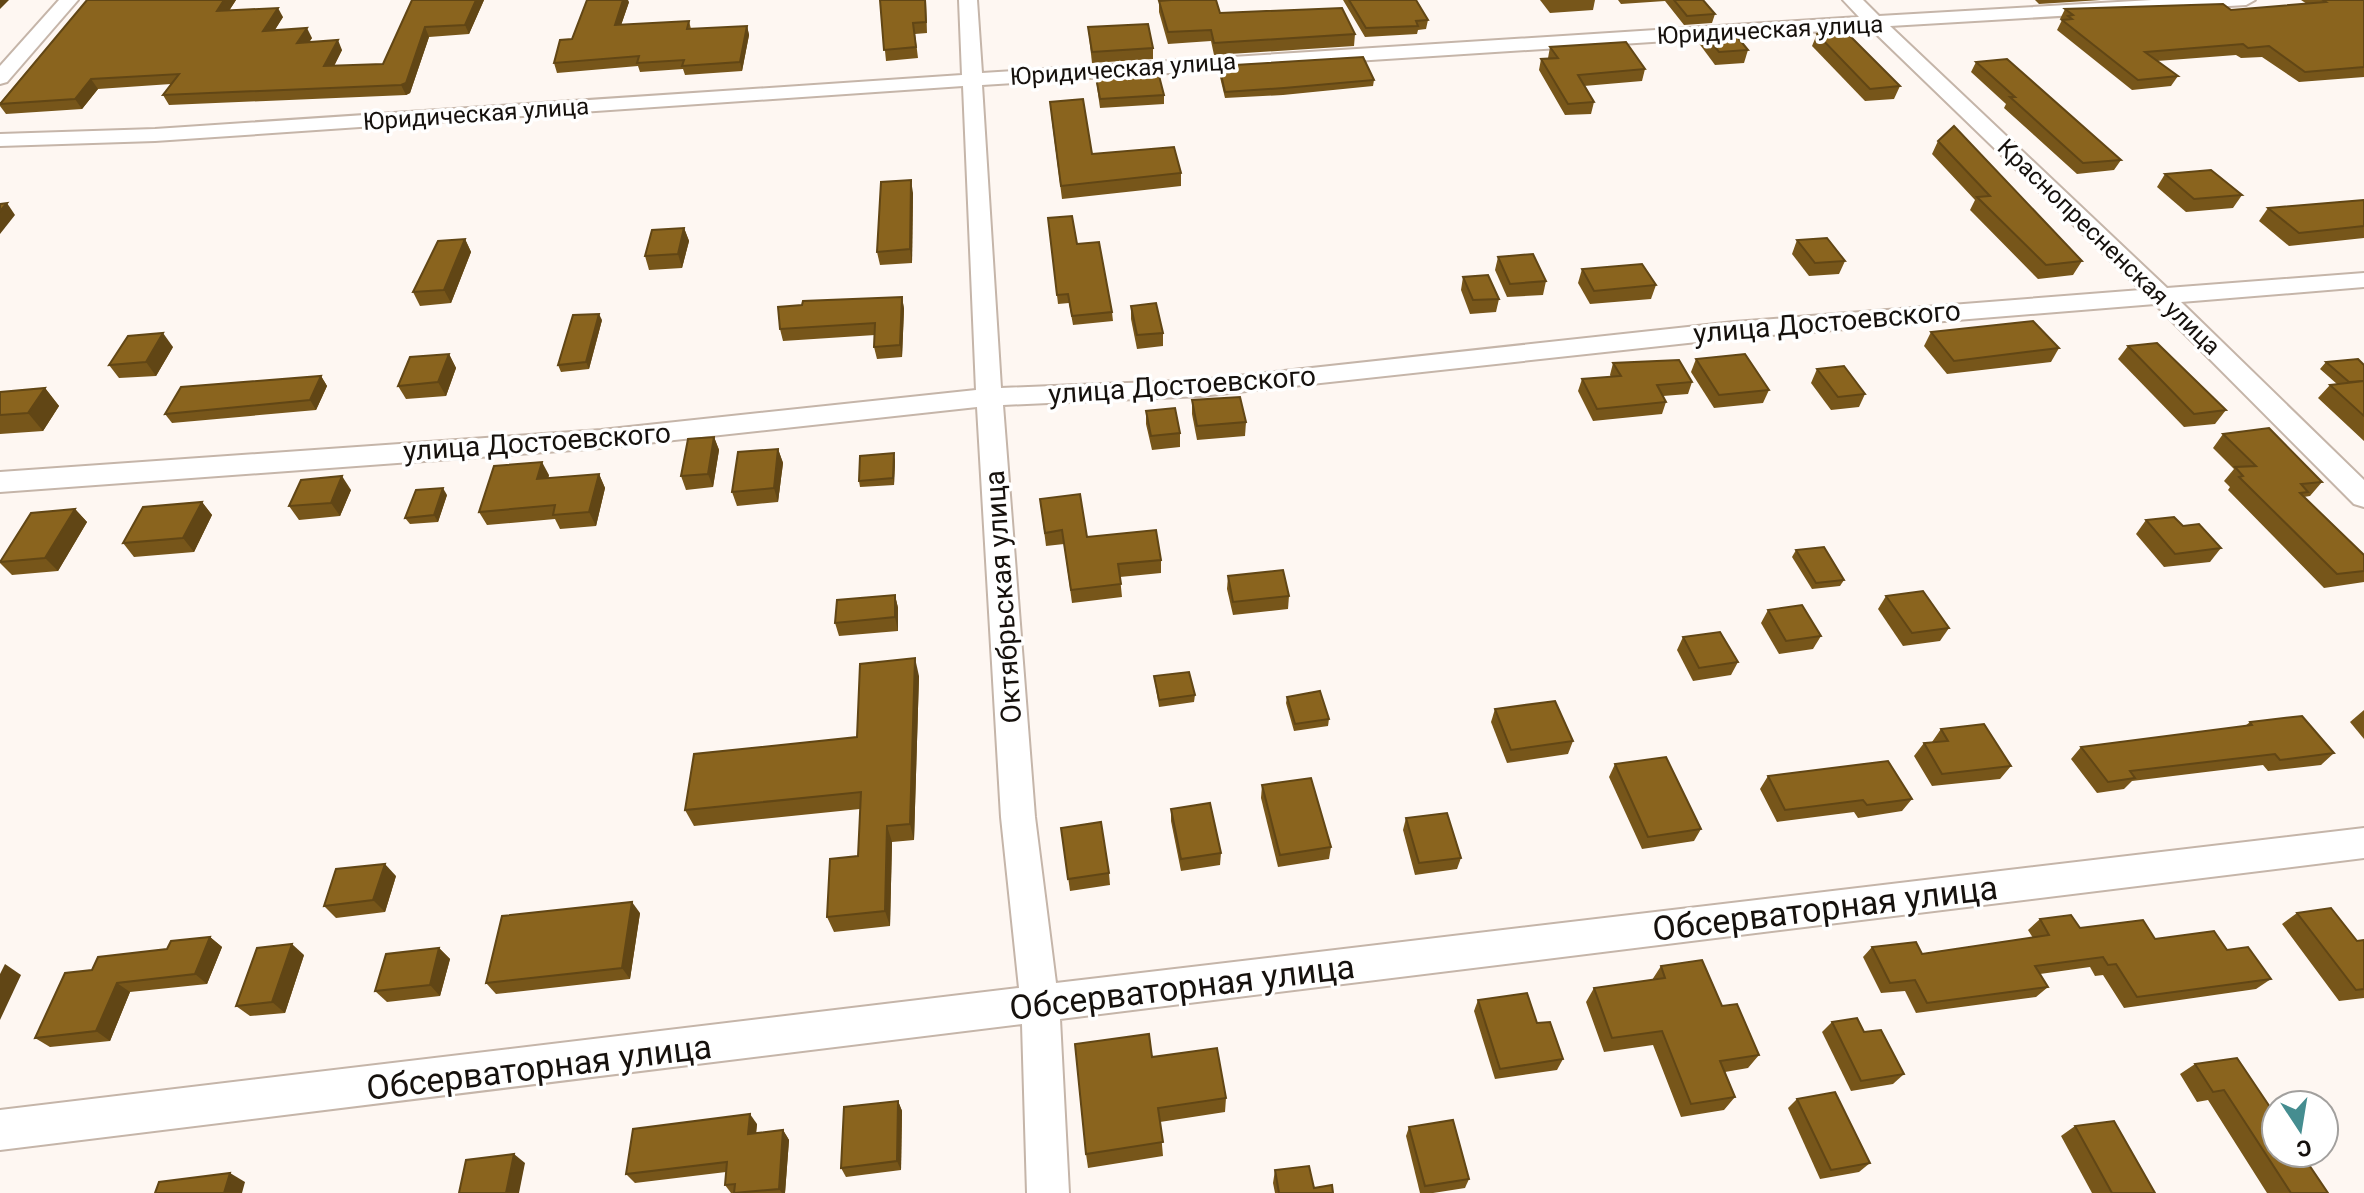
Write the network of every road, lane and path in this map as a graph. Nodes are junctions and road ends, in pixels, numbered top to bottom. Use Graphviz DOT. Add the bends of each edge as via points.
graph roads {
  1 [pos="69,0"];
  2 [pos="968,0"];
  3 [pos="1852,0"];
  4 [pos="2246,0"];
  5 [pos="1873,21"];
  6 [pos="0,78"];
  7 [pos="974,78"];
  8 [pos="0,140"];
  9 [pos="2364,280"];
  10 [pos="2159,294"];
  11 [pos="989,397"];
  12 [pos="0,482"];
  13 [pos="2364,497"];
  14 [pos="2364,843"];
  15 [pos="1040,1003"];
  16 [pos="0,1130"];
  17 [pos="1048,1193"];
  1 -- 6 [label="street"];
  2 -- 7 [label="street, Октябрьская улица"];
  3 -- 5 [label="street, Краснопресненская улица"];
  4 -- 5 [label="street, Юридическая улица"];
  5 -- 7 [label="street, Юридическая улица"];
  5 -- 10 [label="street, Краснопресненская улица"];
  7 -- 8 [label="street, Юридическая улица" via="187,133"];
  7 -- 11 [label="street, Октябрьская улица"];
  9 -- 10 [label="street, улица Достоевского"];
  10 -- 11 [label="street, улица Достоевского" via="1734,330 1201,388"];
  10 -- 13 [label="street, Краснопресненская улица"];
  11 -- 12 [label="street, улица Достоевского" via="601,439"];
  11 -- 15 [label="street, Октябрьская улица" via="1018,817"];
  14 -- 15 [label="street, Обсерваторная улица"];
  15 -- 16 [label="street, Обсерваторная улица"];
  15 -- 17 [label="street, Октябрьская улица"];
}
